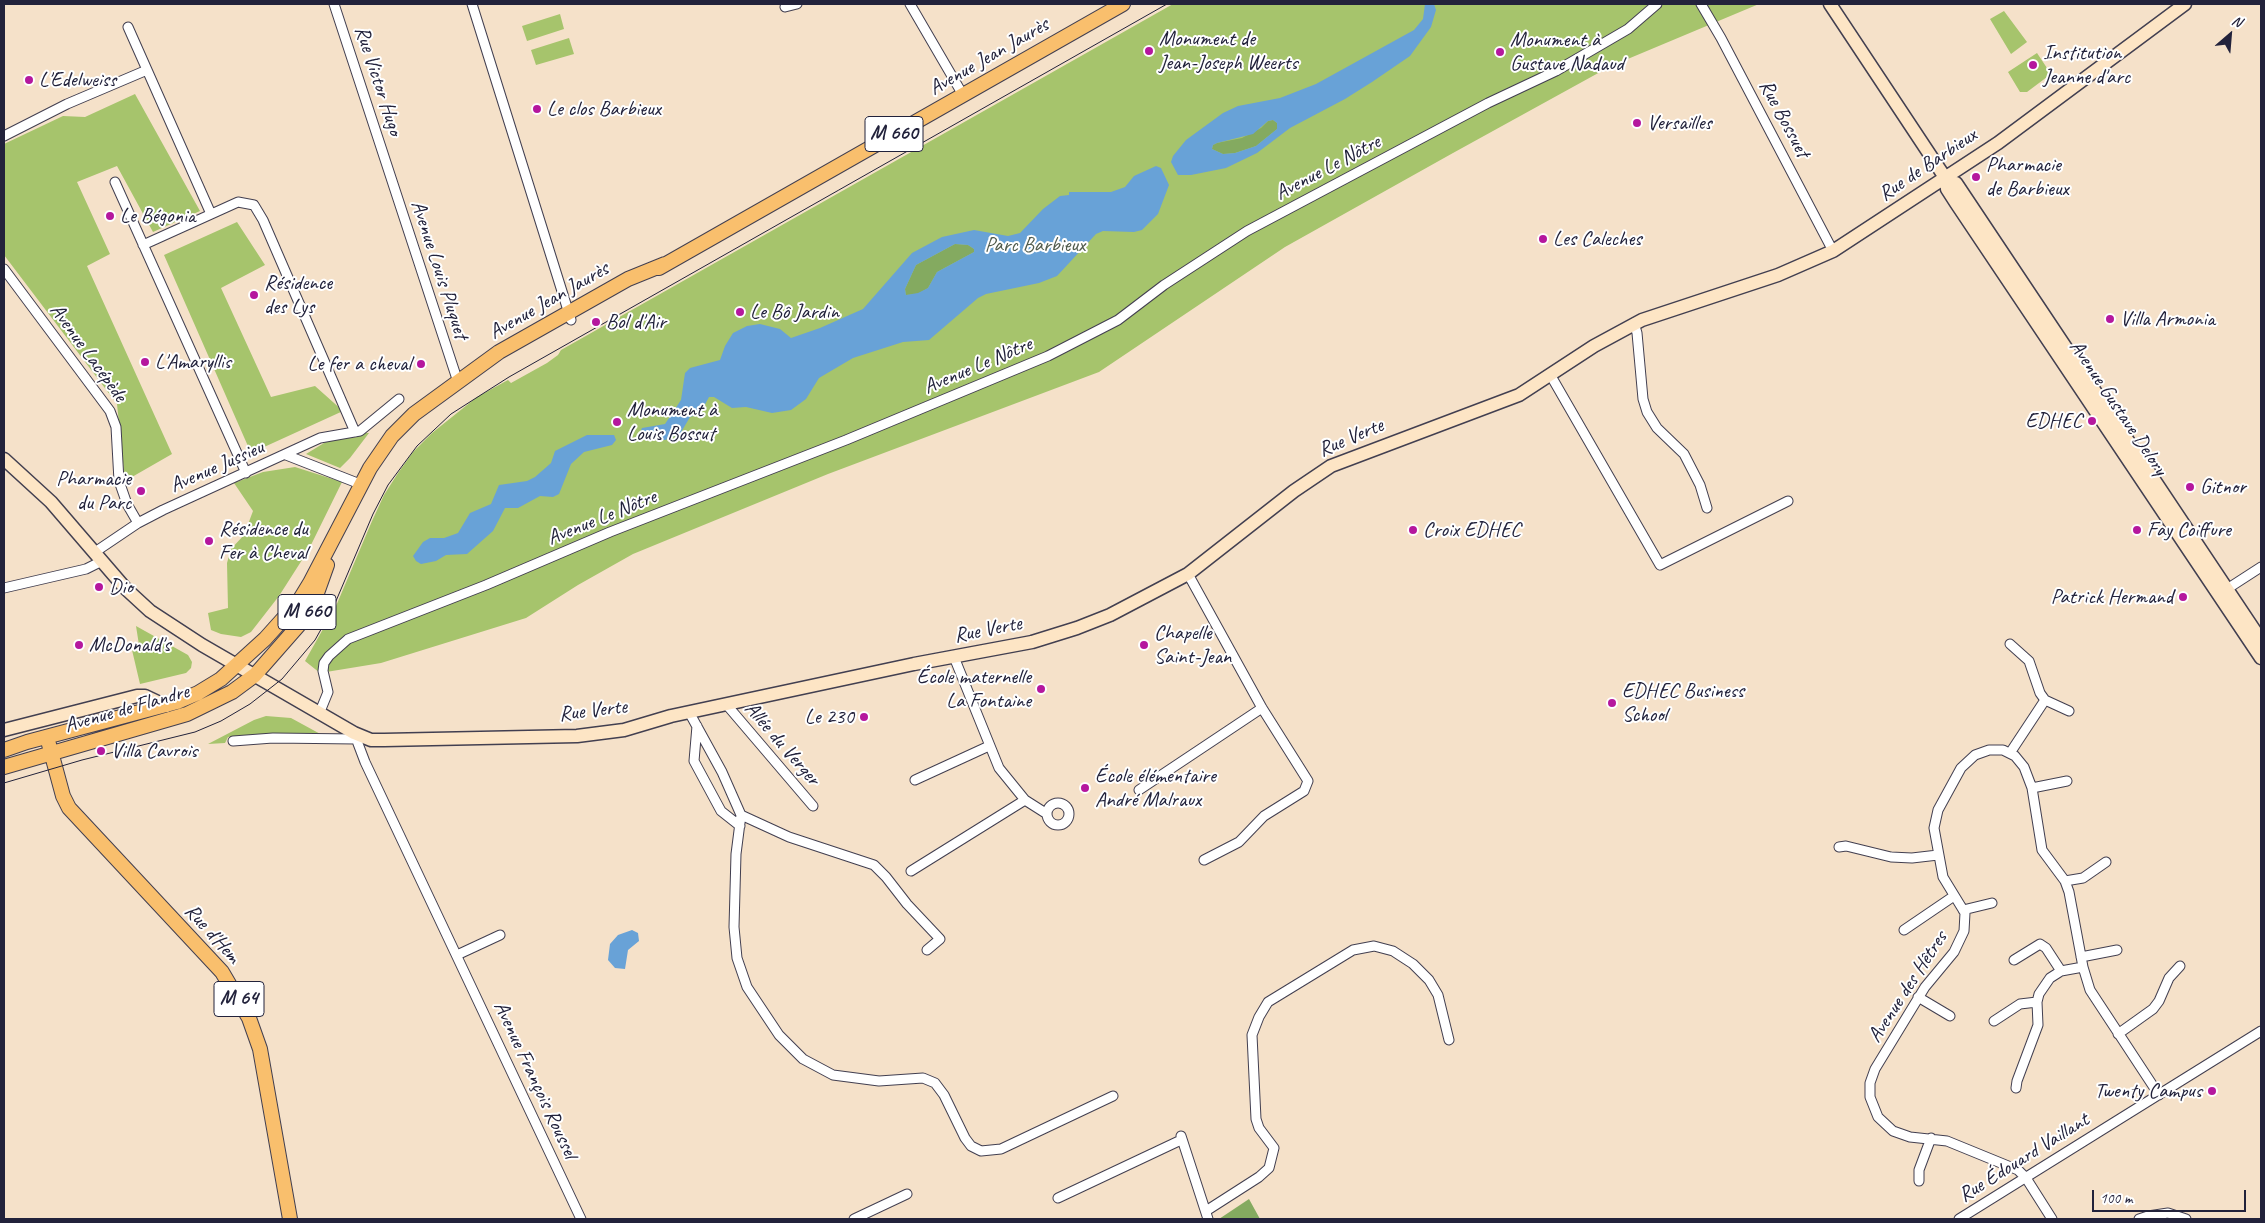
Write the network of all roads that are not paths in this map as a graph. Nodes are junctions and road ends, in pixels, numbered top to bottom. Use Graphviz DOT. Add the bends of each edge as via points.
graph roads {
  1 [pos="334,4"];
  2 [pos="472,4"];
  3 [pos="797,4"];
  4 [pos="910,4"];
  5 [pos="1124,4"];
  6 [pos="1657,4"];
  7 [pos="1701,4"];
  8 [pos="1830,4"];
  9 [pos="2185,4"];
  10 [pos="785,7"];
  11 [pos="128,27"];
  12 [pos="147,70"];
  13 [pos="963,95"];
  14 [pos="4,136"];
  15 [pos="388,168"];
  16 [pos="1946,179"];
  17 [pos="115,182"];
  18 [pos="211,214"];
  19 [pos="143,245"];
  20 [pos="1833,251"];
  21 [pos="4,269"];
  22 [pos="1667,310"];
  23 [pos="570,316"];
  24 [pos="1634,323"];
  25 [pos="1551,376"];
  26 [pos="458,382"];
  27 [pos="399,399"];
  28 [pos="355,432"];
  29 [pos="286,455"];
  30 [pos="4,459"];
  31 [pos="246,473"];
  32 [pos="360,484"];
  33 [pos="1788,501"];
  34 [pos="1707,508"];
  35 [pos="138,523"];
  36 [pos="336,535"];
  37 [pos="98,557"];
  38 [pos="2261,567"];
  39 [pos="1188,574"];
  40 [pos="4,588"];
  41 [pos="2228,589"];
  42 [pos="2257,636"];
  43 [pos="2010,644"];
  44 [pos="954,657"];
  45 [pos="2261,658"];
  46 [pos="238,665"];
  47 [pos="255,675"];
  48 [pos="2045,700"];
  49 [pos="726,704"];
  50 [pos="166,706"];
  51 [pos="1262,708"];
  52 [pos="2069,711"];
  53 [pos="689,712"];
  54 [pos="319,714"];
  55 [pos="170,720"];
  56 [pos="697,726"];
  57 [pos="4,730"];
  58 [pos="355,736"];
  59 [pos="47,737"];
  60 [pos="233,741"];
  61 [pos="989,746"];
  62 [pos="4,750"];
  63 [pos="51,753"];
  64 [pos="2010,753"];
  65 [pos="4,767"];
  66 [pos="915,780"];
  67 [pos="2067,781"];
  68 [pos="2032,788"];
  69 [pos="1140,790"];
  70 [pos="1025,800"];
  71 [pos="813,806"];
  72 [pos="1047,814"];
  73 [pos="741,815"];
  74 [pos="740,826"];
  75 [pos="1838,847"];
  76 [pos="1938,855"];
  77 [pos="1204,860"];
  78 [pos="2106,862"];
  79 [pos="911,871"];
  80 [pos="2064,881"];
  81 [pos="1954,896"];
  82 [pos="1992,904"];
  83 [pos="1964,910"];
  84 [pos="1904,930"];
  85 [pos="500,935"];
  86 [pos="927,950"];
  87 [pos="2117,950"];
  88 [pos="457,955"];
  89 [pos="2081,957"];
  90 [pos="2014,960"];
  91 [pos="2180,966"];
  92 [pos="2083,967"];
  93 [pos="2061,971"];
  94 [pos="1918,997"];
  95 [pos="2037,1002"];
  96 [pos="1950,1016"];
  97 [pos="1994,1021"];
  98 [pos="2261,1031"];
  99 [pos="2118,1034"];
  100 [pos="1449,1040"];
  101 [pos="2016,1088"];
  102 [pos="2159,1095"];
  103 [pos="1113,1096"];
  104 [pos="1931,1138"];
  105 [pos="2026,1178"];
  106 [pos="1919,1181"];
  107 [pos="907,1194"];
  108 [pos="1058,1198"];
  109 [pos="1207,1215"];
  110 [pos="290,1219"];
  111 [pos="581,1219"];
  112 [pos="854,1219"];
  113 [pos="1959,1219"];
  114 [pos="2052,1219"];
  115 [pos="2139,1219"];
  116 [pos="2186,1219"];
  1 -- 15 [label="street, Rue Victor Hugo"];
  2 -- 23 [label="street"];
  3 -- 10 [label="street"];
  4 -- 13 [label="street"];
  5 -- 13 [label="main road, Avenue Jean Jaurès / M 660"];
  6 -- 54 [label="street, Avenue Le Nôtre" via="1628,29 1556,71 1488,103 1247,232 1164,285 1118,320 1048,356 348,639 324,663 328,692"];
  7 -- 20 [label="street, Rue Bossuet"];
  8 -- 16 [label="street, Avenue Gustave Delory"];
  9 -- 16 [label="street, Rue de Barbieux"];
  11 -- 12 [label="street"];
  12 -- 14 [label="street" via="67,104"];
  12 -- 18 [label="street"];
  13 -- 23 [label="main road, Avenue Jean Jaurès / M 660" via="665,264 628,279"];
  15 -- 26 [label="street, Avenue Louis Pluquet"];
  16 -- 20 [label="street, Rue de Barbieux"];
  16 -- 41 [label="street, Avenue Gustave Delory" via="1956,183 1961,190"];
  16 -- 42 [label="street, Avenue Gustave Delory" via="1952,196"];
  17 -- 19 [label="street"];
  18 -- 19 [label="street"];
  18 -- 28 [label="street" via="238,202 254,205"];
  19 -- 31 [label="street"];
  20 -- 22 [label="street, Rue de Barbieux" via="1778,275"];
  21 -- 35 [label="street, Avenue Lacépède" via="110,411 116,427 119,481"];
  22 -- 24 [label="street, Rue Verte"];
  23 -- 26 [label="main road, Avenue Jean Jaurès / M 660" via="499,352"];
  24 -- 25 [label="street, Rue Verte"];
  24 -- 34 [label="street" via="1644,405 1657,428 1684,454 1700,485"];
  25 -- 33 [label="street" via="1660,565"];
  25 -- 39 [label="street, Rue Verte" via="1509,400 1331,466"];
  26 -- 32 [label="main road, Avenue Jean Jaurès / M 660" via="424,405 399,428"];
  27 -- 28 [label="street" via="367,427"];
  28 -- 29 [label="street" via="320,438"];
  29 -- 31 [label="street, Avenue Jussieu"];
  29 -- 32 [label="street, Avenue Jussieu"];
  30 -- 37 [label="street, Rue Verte" via="48,498"];
  31 -- 35 [label="street, Avenue Jussieu"];
  32 -- 36 [label="main road, Avenue Jean Jaurès / M 660"];
  35 -- 37 [label="street, Avenue Jussieu"];
  36 -- 46 [label="main road, Avenue Jean Jaurès / M 660" via="298,601"];
  36 -- 47 [label="main road, Avenue Jean Jaurès / M 660" via="324,578 307,613"];
  37 -- 40 [label="street, Avenue Jussieu" via="86,569"];
  37 -- 46 [label="street, Rue Verte" via="150,611"];
  38 -- 41 [label="street"];
  39 -- 44 [label="street, Rue Verte" via="1124,609 1077,628 1032,642"];
  39 -- 51 [label="street"];
  41 -- 42 [label="street, Avenue Gustave Delory"];
  42 -- 45 [label="street, Avenue Gustave Delory"];
  43 -- 48 [label="street" via="2029,661"];
  44 -- 49 [label="street, Rue Verte"];
  44 -- 61 [label="street"];
  46 -- 47 [label="street, Rue Verte"];
  46 -- 50 [label="main road, Avenue de Flandre / M 660" via="207,689"];
  47 -- 54 [label="street, Rue Verte"];
  47 -- 55 [label="main road, Avenue de Flandre / M 660" via="217,702"];
  48 -- 52 [label="street"];
  48 -- 64 [label="street"];
  49 -- 53 [label="street, Rue Verte"];
  49 -- 71 [label="street, Allée du Verger"];
  50 -- 55 [label="main road"];
  50 -- 57 [label="street, Avenue de Flandre" via="139,696"];
  50 -- 59 [label="main road, Avenue de Flandre / M 660"];
  51 -- 69 [label="street"];
  51 -- 77 [label="street" via="1308,781 1304,791 1264,816 1239,842"];
  53 -- 56 [label="street"];
  53 -- 58 [label="street, Rue Verte" via="630,729 598,734 384,740"];
  54 -- 58 [label="street, Rue Verte"];
  55 -- 63 [label="main road, Avenue de Flandre / M 660"];
  56 -- 73 [label="street"];
  56 -- 74 [label="street" via="694,761 721,811"];
  58 -- 60 [label="street"];
  58 -- 88 [label="street, Avenue François Roussel"];
  59 -- 62 [label="main road, Avenue de Flandre / M 660"];
  59 -- 63 [label="main road, Rue d'Hem / M 64"];
  61 -- 66 [label="street"];
  61 -- 70 [label="street" via="1002,772"];
  63 -- 65 [label="main road, Avenue de Flandre / M 660"];
  63 -- 110 [label="main road, Rue d'Hem / M 64" via="69,808 216,965 244,1009 260,1049"];
  64 -- 68 [label="street" via="2024,767"];
  64 -- 76 [label="street, Avenue des Hêtres" via="1982,752 1961,768 1937,813 1934,828"];
  67 -- 68 [label="street"];
  68 -- 80 [label="street" via="2042,850"];
  70 -- 72 [label="street"];
  70 -- 79 [label="street"];
  73 -- 74 [label="street"];
  73 -- 86 [label="street" via="789,837 874,865 940,939"];
  74 -- 103 [label="street" via="734,927 737,958 747,986 779,1035 803,1059 833,1075 879,1081 923,1078 935,1083 965,1138 981,1151 1001,1149"];
  75 -- 76 [label="street" via="1891,857"];
  76 -- 81 [label="street, Avenue des Hêtres" via="1943,877"];
  78 -- 80 [label="street" via="2083,878"];
  80 -- 89 [label="street"];
  81 -- 83 [label="street, Avenue des Hêtres"];
  81 -- 84 [label="street"];
  82 -- 83 [label="street"];
  83 -- 94 [label="street, Avenue des Hêtres" via="1966,922 1957,947"];
  85 -- 88 [label="street"];
  87 -- 89 [label="street"];
  88 -- 111 [label="street, Avenue François Roussel"];
  89 -- 92 [label="street"];
  90 -- 93 [label="street" via="2041,944"];
  91 -- 99 [label="street" via="2169,978 2157,1005"];
  92 -- 93 [label="street"];
  92 -- 99 [label="street" via="2094,997"];
  93 -- 95 [label="street" via="2047,980"];
  94 -- 96 [label="street"];
  94 -- 104 [label="street, Avenue des Hêtres" via="1876,1069 1870,1083 1870,1097 1878,1117 1887,1127 1905,1136"];
  95 -- 97 [label="street" via="2017,1005"];
  95 -- 101 [label="street" via="2038,1024"];
  98 -- 102 [label="street, Rue Édouard Vaillant"];
  99 -- 102 [label="street"];
  100 -- 109 [label="street" via="1438,995 1429,980 1393,950 1374,946 1353,950 1268,1002 1252,1035 1256,1119 1274,1148 1269,1168"];
  102 -- 105 [label="street, Rue Édouard Vaillant"];
  104 -- 105 [label="street, Avenue des Hêtres" via="1952,1142 2015,1168"];
  104 -- 106 [label="street" via="1919,1170"];
  105 -- 113 [label="street, Rue Édouard Vaillant"];
  105 -- 114 [label="street"];
  107 -- 112 [label="street"];
  108 -- 109 [label="street" via="1181,1138"];
  115 -- 116 [label="street" via="2168,1213"];
}
